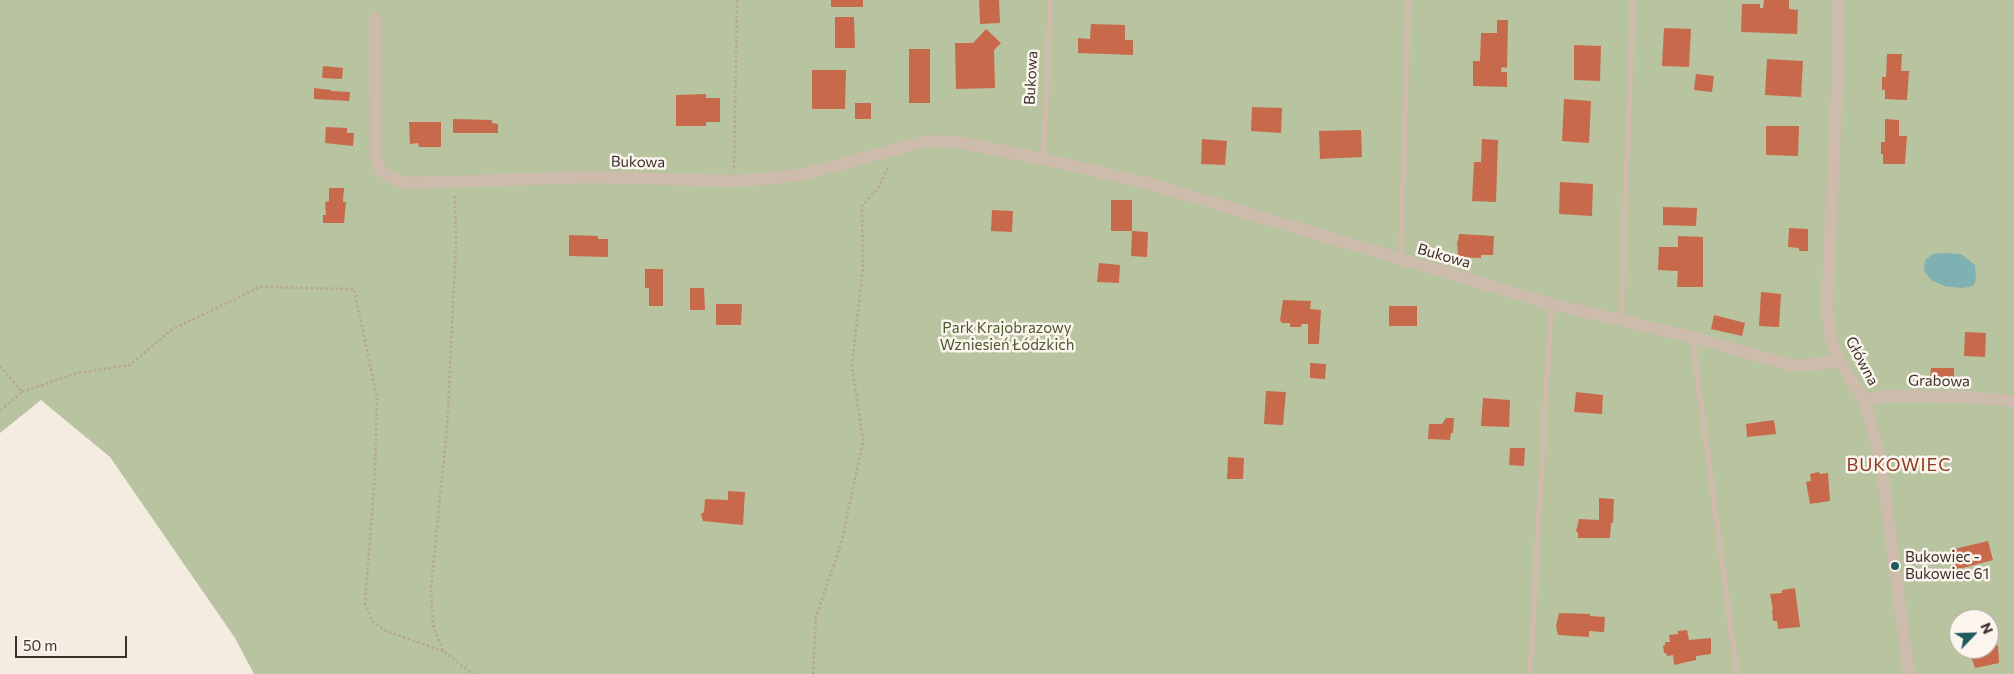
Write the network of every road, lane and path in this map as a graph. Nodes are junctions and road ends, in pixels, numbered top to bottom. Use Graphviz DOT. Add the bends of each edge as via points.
graph roads {
  1 [pos="736,0"];
  2 [pos="1051,0"];
  3 [pos="1408,0"];
  4 [pos="1633,0"];
  5 [pos="1837,0"];
  6 [pos="374,19"];
  7 [pos="893,149"];
  8 [pos="1043,159"];
  9 [pos="734,181"];
  10 [pos="454,182"];
  11 [pos="1401,260"];
  12 [pos="1551,304"];
  13 [pos="1620,320"];
  14 [pos="1692,337"];
  15 [pos="1839,361"];
  16 [pos="0,366"];
  17 [pos="22,392"];
  18 [pos="1864,400"];
  19 [pos="2014,401"];
  20 [pos="0,411"];
  21 [pos="443,651"];
  22 [pos="473,674"];
  23 [pos="813,674"];
  24 [pos="1530,674"];
  25 [pos="1737,674"];
  26 [pos="1909,674"];
  1 -- 9 [label="path"];
  2 -- 8 [label="lane, Bukowa"];
  3 -- 11 [label="lane"];
  4 -- 13 [label="lane"];
  5 -- 15 [label="street, Główna" via="1837,88 1827,309 1831,339"];
  6 -- 10 [label="street, Bukowa" via="376,156 380,170 391,178 408,183"];
  7 -- 8 [label="street, Bukowa" via="941,140"];
  7 -- 9 [label="street, Bukowa" via="804,174"];
  7 -- 23 [label="path" via="888,172 862,206 863,268 852,366 864,441 841,544 816,617"];
  8 -- 11 [label="street, Bukowa" via="1147,183"];
  9 -- 10 [label="street, Bukowa" via="594,177"];
  10 -- 21 [label="path" via="456,242 447,428 431,587 433,625"];
  11 -- 12 [label="street, Bukowa"];
  12 -- 13 [label="street, Bukowa"];
  12 -- 24 [label="lane"];
  13 -- 14 [label="street, Bukowa"];
  14 -- 15 [label="street, Bukowa" via="1790,365"];
  14 -- 25 [label="lane"];
  15 -- 18 [label="street, Główna"];
  16 -- 17 [label="path"];
  17 -- 20 [label="path"];
  17 -- 21 [label="path" via="77,373 130,365 171,330 260,287 354,289 377,398 365,603 372,620 386,631"];
  18 -- 19 [label="street, Grabowa" via="1887,396"];
  18 -- 26 [label="street, Główna" via="1880,456"];
  21 -- 22 [label="path"];
}
